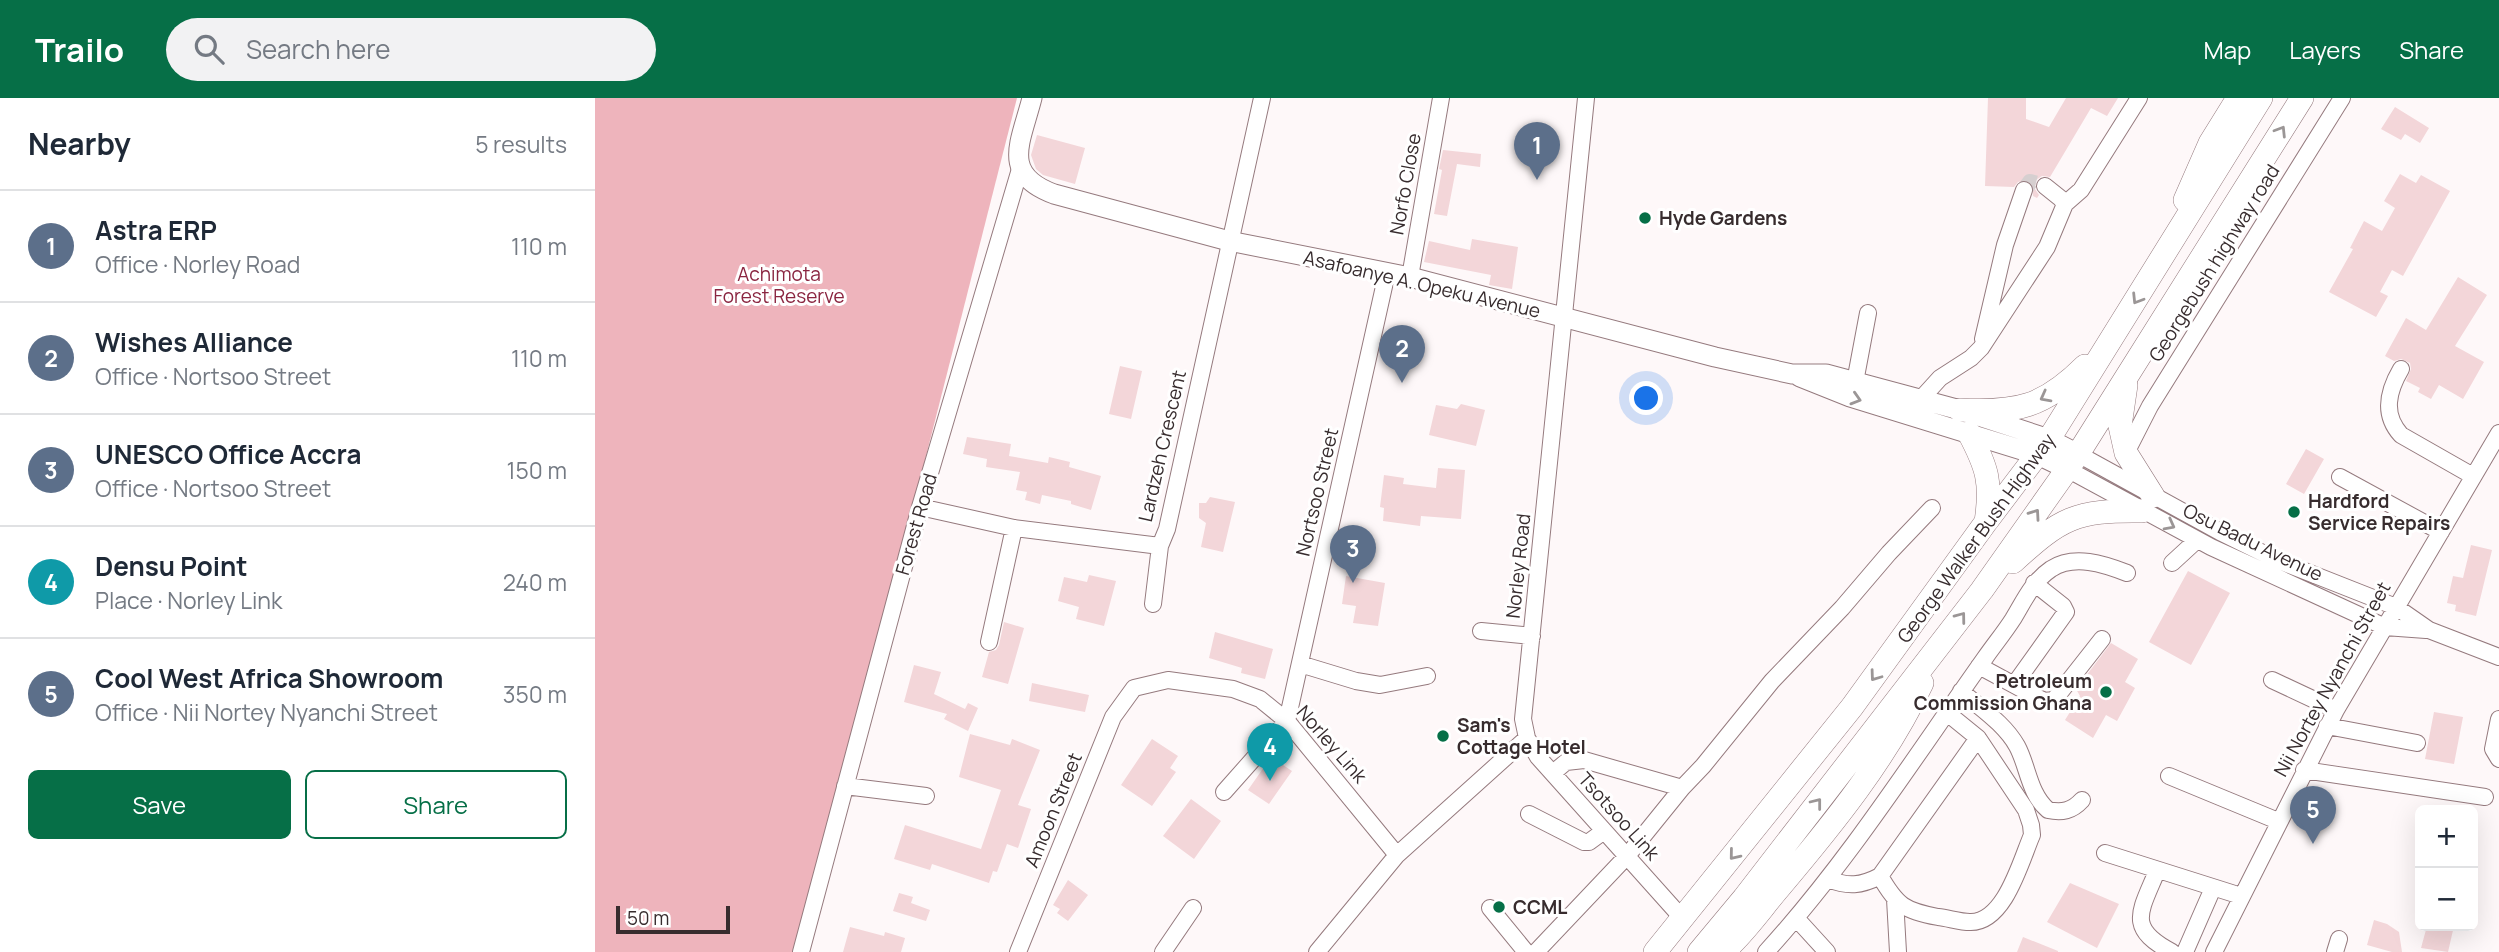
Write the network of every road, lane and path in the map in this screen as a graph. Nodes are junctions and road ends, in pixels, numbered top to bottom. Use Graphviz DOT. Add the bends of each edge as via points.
graph roads {
  1 [pos="1032,98"];
  2 [pos="1262,98"];
  3 [pos="1441,98"];
  4 [pos="1586,98"];
  5 [pos="2139,98"];
  6 [pos="2238,98"];
  7 [pos="2260,98"];
  8 [pos="2302,98"];
  9 [pos="2342,98"];
  10 [pos="1020,169"];
  11 [pos="2045,186"];
  12 [pos="2024,190"];
  13 [pos="2064,204"];
  14 [pos="1229,241"];
  15 [pos="2160,261"];
  16 [pos="1387,273"];
  17 [pos="1410,277"];
  18 [pos="1868,313"];
  19 [pos="1564,318"];
  20 [pos="2114,336"];
  21 [pos="1981,348"];
  22 [pos="2400,369"];
  23 [pos="1792,374"];
  24 [pos="2127,375"];
  25 [pos="1854,382"];
  26 [pos="1920,400"];
  27 [pos="1960,410"];
  28 [pos="1969,433"];
  29 [pos="2499,433"];
  30 [pos="2043,447"];
  31 [pos="2126,453"];
  32 [pos="2072,461"];
  33 [pos="2473,476"];
  34 [pos="2340,477"];
  35 [pos="2147,503"];
  36 [pos="921,507"];
  37 [pos="1932,508"];
  38 [pos="1986,522"];
  39 [pos="1014,528"];
  40 [pos="2441,532"];
  41 [pos="2197,540"];
  42 [pos="1160,546"];
  43 [pos="2172,564"];
  44 [pos="2127,573"];
  45 [pos="2034,583"];
  46 [pos="1982,590"];
  47 [pos="1153,604"];
  48 [pos="2396,607"];
  49 [pos="2385,627"];
  50 [pos="2429,630"];
  51 [pos="1481,631"];
  52 [pos="1532,636"];
  53 [pos="2102,639"];
  54 [pos="989,642"];
  55 [pos="1941,645"];
  56 [pos="2499,657"];
  57 [pos="1300,664"];
  58 [pos="1979,666"];
  59 [pos="1427,676"];
  60 [pos="2272,680"];
  61 [pos="2014,685"];
  62 [pos="1133,688"];
  63 [pos="1961,691"];
  64 [pos="2336,710"];
  65 [pos="1946,712"];
  66 [pos="2499,719"];
  67 [pos="1287,722"];
  68 [pos="2327,726"];
  69 [pos="1978,737"];
  70 [pos="1527,738"];
  71 [pos="2417,743"];
  72 [pos="2499,760"];
  73 [pos="2304,770"];
  74 [pos="1553,773"];
  75 [pos="2169,776"];
  76 [pos="845,786"];
  77 [pos="1682,788"];
  78 [pos="1224,792"];
  79 [pos="926,796"];
  80 [pos="2485,797"];
  81 [pos="2083,800"];
  82 [pos="1529,814"];
  83 [pos="2278,821"];
  84 [pos="1604,831"];
  85 [pos="2105,853"];
  86 [pos="1397,855"];
  87 [pos="1627,856"];
  88 [pos="2157,871"];
  89 [pos="1880,876"];
  90 [pos="1828,879"];
  91 [pos="2213,888"];
  92 [pos="2241,896"];
  93 [pos="1895,899"];
  94 [pos="1193,908"];
  95 [pos="1490,908"];
  96 [pos="1796,918"];
  97 [pos="1683,919"];
  98 [pos="801,952"];
  99 [pos="1018,952"];
  100 [pos="1163,952"];
  101 [pos="1317,952"];
  102 [pos="1526,952"];
  103 [pos="1536,952"];
  104 [pos="1655,952"];
  105 [pos="1699,952"];
  106 [pos="1723,952"];
  107 [pos="1766,952"];
  108 [pos="1827,952"];
  109 [pos="1898,952"];
  110 [pos="2172,952"];
  111 [pos="2185,952"];
  112 [pos="2214,952"];
  1 -- 10 [label="main road, Forest Road" via="1020,145"];
  2 -- 14 [label="street, Lardzeh Crescent"];
  3 -- 17 [label="street, Norfo Close"];
  4 -- 19 [label="street, Norley Road"];
  5 -- 13 [label="street" via="2081,190"];
  6 -- 15 [label="highway" via="2202,159"];
  7 -- 15 [label="highway, George Walker Bush Highway"];
  24 -- 8 [label="highway, George Walker Bush Highway, one-way"];
  9 -- 31 [label="street, Georgebush highway road" via="2150,406"];
  10 -- 14 [label="main road, Asafoanye A. Opeku Avenue" via="1038,188 1054,194"];
  10 -- 36 [label="street, Forest Road"];
  11 -- 13 [label="street"];
  12 -- 21 [label="street" via="2005,245"];
  13 -- 21 [label="street" via="2047,247"];
  14 -- 16 [label="main road, Asafoanye A. Opeku Avenue"];
  14 -- 42 [label="street, Lardzeh Crescent"];
  15 -- 20 [label="highway, George Walker Bush Highway, one-way"];
  16 -- 17 [label="main road, Asafoanye A. Opeku Avenue"];
  16 -- 57 [label="street, Nortsoo Street"];
  17 -- 19 [label="main road, Asafoanye A. Opeku Avenue"];
  18 -- 25 [label="street"];
  19 -- 23 [label="main road, Asafoanye A. Opeku Avenue"];
  19 -- 52 [label="street, Norley Road"];
  20 -- 27 [label="highway, one-way" via="2066,385 2042,400 2013,410"];
  20 -- 30 [label="highway, George Walker Bush Highway"];
  21 -- 26 [label="street" via="1940,377"];
  22 -- 33 [label="street" via="2388,401 2395,428"];
  23 -- 25 [label="main road, Asafoanye A. Opeku Avenue" via="1826,374"];
  23 -- 28 [label="main road, Asafoanye A. Opeku Avenue, one-way" via="1822,388"];
  24 -- 31 [label="highway" via="2120,426"];
  24 -- 32 [label="highway, George Walker Bush Highway"];
  25 -- 26 [label="main road, Asafoanye A. Opeku Avenue"];
  26 -- 27 [label="main road, Asafoanye A. Opeku Avenue"];
  27 -- 30 [label="main road, Asafoanye A. Opeku Avenue"];
  28 -- 30 [label="main road, Asafoanye A. Opeku Avenue"];
  28 -- 38 [label="highway" via="1986,472 1990,494"];
  29 -- 33 [label="street, Nii Nortey Nyanchi Street"];
  30 -- 32 [label="main road"];
  30 -- 38 [label="highway, George Walker Bush Highway"];
  31 -- 35 [label="highway"];
  32 -- 35 [label="street, Osu Badu Avenue"];
  46 -- 32 [label="highway, George Walker Bush Highway, one-way"];
  33 -- 40 [label="street, Nii Nortey Nyanchi Street"];
  34 -- 40 [label="street"];
  35 -- 41 [label="street, Osu Badu Avenue, one-way"];
  35 -- 46 [label="highway" via="2076,516 2045,533"];
  35 -- 48 [label="street, Osu Badu Avenue"];
  36 -- 39 [label="street, Lardzeh Crescent"];
  36 -- 76 [label="street, Forest Road"];
  37 -- 77 [label="street" via="1772,681"];
  38 -- 97 [label="highway, George Walker Bush Highway, one-way" via="1852,707"];
  39 -- 42 [label="street, Lardzeh Crescent"];
  39 -- 54 [label="street"];
  40 -- 48 [label="street, Nii Nortey Nyanchi Street"];
  41 -- 43 [label="street"];
  41 -- 49 [label="street, Osu Badu Avenue"];
  42 -- 47 [label="street"];
  44 -- 45 [label="street" via="2072,561 2052,568"];
  45 -- 58 [label="street"];
  45 -- 61 [label="street" via="2066,612"];
  55 -- 46 [label="highway, George Walker Bush Highway, one-way"];
  48 -- 49 [label="street, Nii Nortey Nyanchi Street"];
  48 -- 50 [label="street, Osu Badu Avenue"];
  49 -- 50 [label="street, Osu Badu Avenue"];
  49 -- 64 [label="street, Nii Nortey Nyanchi Street"];
  50 -- 56 [label="street, Osu Badu Avenue"];
  51 -- 52 [label="street"];
  52 -- 70 [label="street, Norley Road" via="1523,719"];
  53 -- 61 [label="street" via="2054,699 2044,701"];
  105 -- 55 [label="highway, George Walker Bush Highway, one-way"];
  55 -- 106 [label="highway" via="1895,736 1826,833"];
  57 -- 59 [label="street" via="1380,685"];
  57 -- 67 [label="street, Nortsoo Street"];
  58 -- 61 [label="street"];
  58 -- 63 [label="street"];
  60 -- 64 [label="street"];
  62 -- 67 [label="street, Norley Link" via="1168,680 1233,689 1260,699"];
  62 -- 99 [label="street, Amoon Street" via="1113,717"];
  63 -- 65 [label="street"];
  63 -- 81 [label="street" via="2011,737 2042,805 2063,812"];
  64 -- 68 [label="street, Nii Nortey Nyanchi Street"];
  65 -- 69 [label="street"];
  65 -- 90 [label="street"];
  66 -- 72 [label="street" via="2493,749"];
  67 -- 78 [label="street"];
  67 -- 86 [label="street, Norley Link"];
  68 -- 71 [label="street"];
  68 -- 73 [label="street, Nii Nortey Nyanchi Street"];
  69 -- 89 [label="street"];
  69 -- 93 [label="street" via="2031,825 2032,835 2007,895 1985,918 1972,923 1916,913"];
  70 -- 74 [label="street, Tsotsoo Link"];
  70 -- 86 [label="street"];
  73 -- 80 [label="street"];
  73 -- 83 [label="street, Nii Nortey Nyanchi Street"];
  74 -- 77 [label="street" via="1566,762 1584,760"];
  74 -- 84 [label="street, Tsotsoo Link"];
  75 -- 83 [label="street"];
  76 -- 79 [label="street"];
  76 -- 98 [label="street, Forest Road"];
  77 -- 87 [label="street"];
  82 -- 84 [label="street" via="1584,842"];
  83 -- 92 [label="street, Nii Nortey Nyanchi Street"];
  84 -- 87 [label="street, Tsotsoo Link"];
  85 -- 88 [label="street"];
  86 -- 101 [label="street"];
  87 -- 97 [label="street, Tsotsoo Link"];
  87 -- 103 [label="street"];
  88 -- 91 [label="street"];
  88 -- 110 [label="street" via="2141,911 2141,923 2153,942"];
  89 -- 90 [label="street" via="1856,886"];
  89 -- 93 [label="street"];
  90 -- 96 [label="street"];
  91 -- 92 [label="street"];
  91 -- 111 [label="street"];
  92 -- 112 [label="street, Nii Nortey Nyanchi Street"];
  93 -- 109 [label="street"];
  94 -- 100 [label="street"];
  95 -- 102 [label="street"];
  96 -- 107 [label="street"];
  96 -- 108 [label="street"];
  97 -- 104 [label="highway, George Walker Bush Highway"];
}
